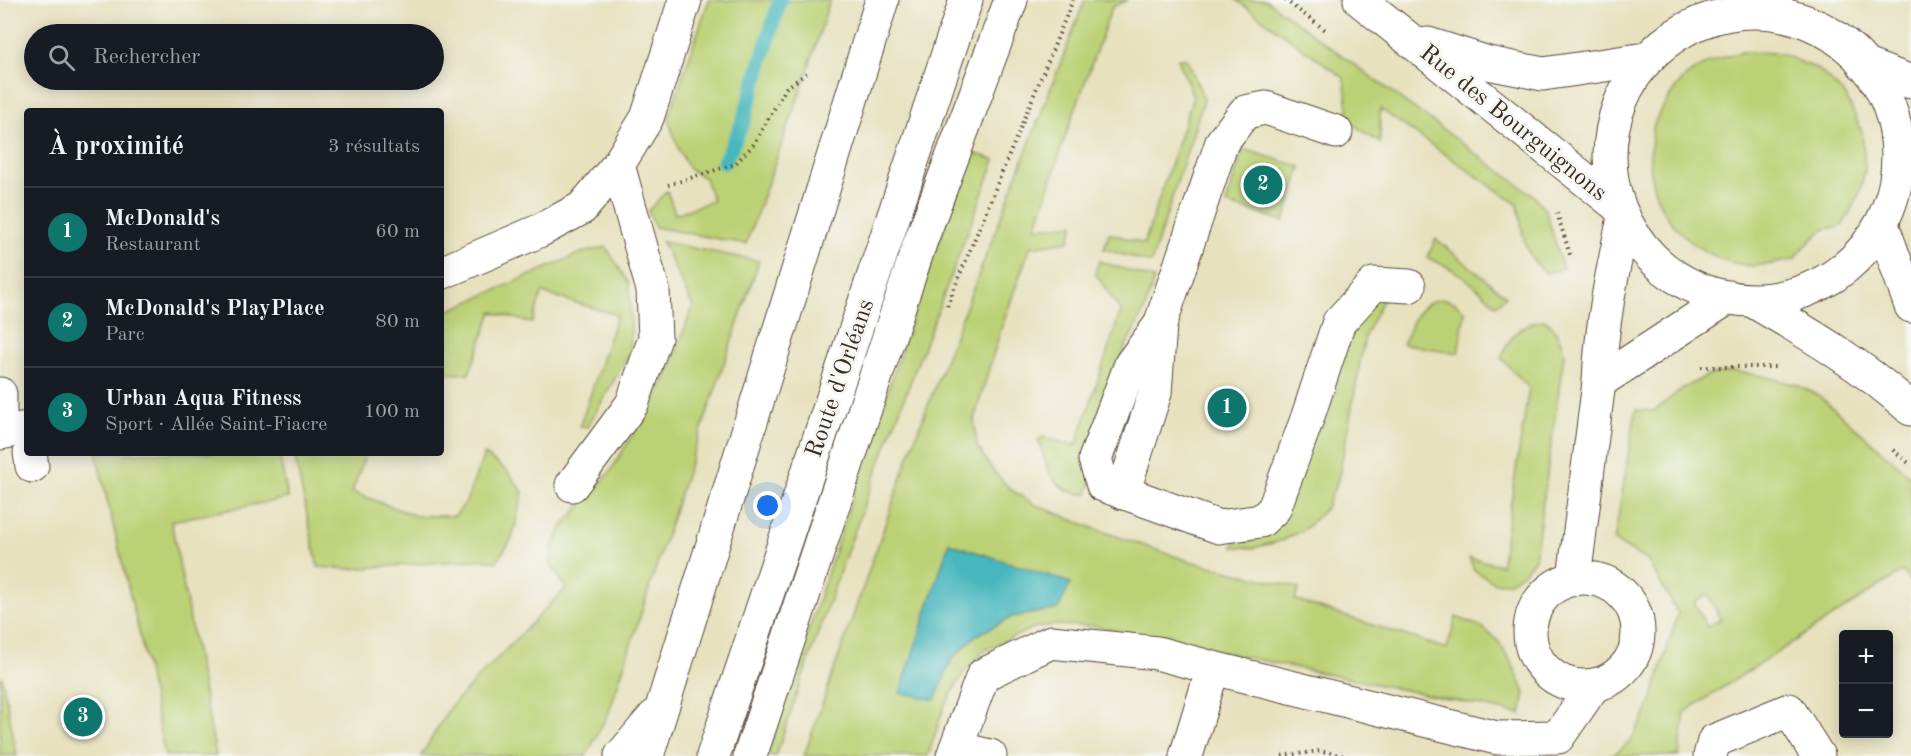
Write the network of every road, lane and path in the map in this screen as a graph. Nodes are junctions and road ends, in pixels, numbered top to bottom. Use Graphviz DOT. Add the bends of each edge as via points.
graph roads {
  1 [pos="686,0"];
  2 [pos="882,0"];
  3 [pos="966,0"];
  4 [pos="1011,0"];
  5 [pos="1073,0"];
  6 [pos="1285,0"];
  7 [pos="1360,0"];
  8 [pos="1776,7"];
  9 [pos="1685,14"];
  10 [pos="1333,35"];
  11 [pos="1410,39"];
  12 [pos="1646,59"];
  13 [pos="1863,64"];
  14 [pos="807,73"];
  15 [pos="1911,82"];
  16 [pos="1335,132"];
  17 [pos="618,165"];
  18 [pos="664,191"];
  19 [pos="1895,202"];
  20 [pos="1555,206"];
  21 [pos="1621,212"];
  22 [pos="1572,261"];
  23 [pos="444,272"];
  24 [pos="1409,286"];
  25 [pos="1741,299"];
  26 [pos="1911,306"];
  27 [pos="944,315"];
  28 [pos="1698,367"];
  29 [pos="1784,367"];
  30 [pos="1599,382"];
  31 [pos="0,394"];
  32 [pos="1911,409"];
  33 [pos="20,438"];
  34 [pos="1890,447"];
  35 [pos="1911,465"];
  36 [pos="572,485"];
  37 [pos="1574,578"];
  38 [pos="1213,668"];
  39 [pos="1594,685"];
  40 [pos="664,704"];
  41 [pos="955,752"];
  42 [pos="1813,753"];
  43 [pos="621,756"];
  44 [pos="647,756"];
  45 [pos="712,756"];
  46 [pos="750,756"];
  47 [pos="990,756"];
  48 [pos="1186,756"];
  49 [pos="1282,756"];
  50 [pos="1345,756"];
  51 [pos="1710,756"];
  1 -- 17 [label="street" via="647,117"];
  2 -- 40 [label="street"];
  3 -- 45 [label="street, Route d'Orléans"];
  4 -- 46 [label="street" via="920,243"];
  5 -- 27 [label="path"];
  6 -- 10 [label="path"];
  7 -- 11 [label="street, Rue des Bourguignons"];
  8 -- 9 [label="street" via="1711,17"];
  8 -- 13 [label="street" via="1844,42"];
  9 -- 12 [label="street"];
  11 -- 12 [label="street, Rue des Bourguignons" via="1488,63 1543,74"];
  11 -- 21 [label="street, Rue des Bourguignons"];
  12 -- 21 [label="street" via="1621,97 1609,147"];
  13 -- 15 [label="street"];
  13 -- 19 [label="street" via="1877,80 1896,129"];
  14 -- 18 [label="path" via="786,88 753,146 735,164 666,185"];
  16 -- 24 [label="street" via="1266,108 1245,112 1222,142 1160,325 1131,364 1095,459 1103,485 1219,527 1261,521 1274,509 1339,322 1374,284"];
  17 -- 23 [label="street" via="582,208"];
  17 -- 36 [label="street" via="653,290 655,338 632,404"];
  19 -- 25 [label="street" via="1851,264 1827,280 1780,298"];
  19 -- 26 [label="street"];
  20 -- 22 [label="path"];
  21 -- 25 [label="street" via="1643,249 1668,273 1713,295"];
  21 -- 30 [label="street" via="1606,303"];
  25 -- 30 [label="street"];
  25 -- 32 [label="street" via="1818,339"];
  28 -- 29 [label="path"];
  30 -- 37 [label="street"];
  31 -- 33 [label="street"];
  34 -- 35 [label="path"];
  37 -- 39 [label="street" via="1591,578 1621,592 1638,621 1633,655 1610,679"];
  37 -- 39 [label="street" via="1545,594 1535,608 1530,641 1536,657 1560,681"];
  38 -- 39 [label="street" via="1497,738 1558,737"];
  38 -- 41 [label="street" via="1157,653 1051,642 983,675"];
  38 -- 48 [label="street"];
  40 -- 43 [label="street"];
  40 -- 44 [label="street"];
  41 -- 47 [label="street"];
  42 -- 51 [label="street" via="1789,711 1714,741"];
  49 -- 50 [label="path" via="1320,751"];
}
